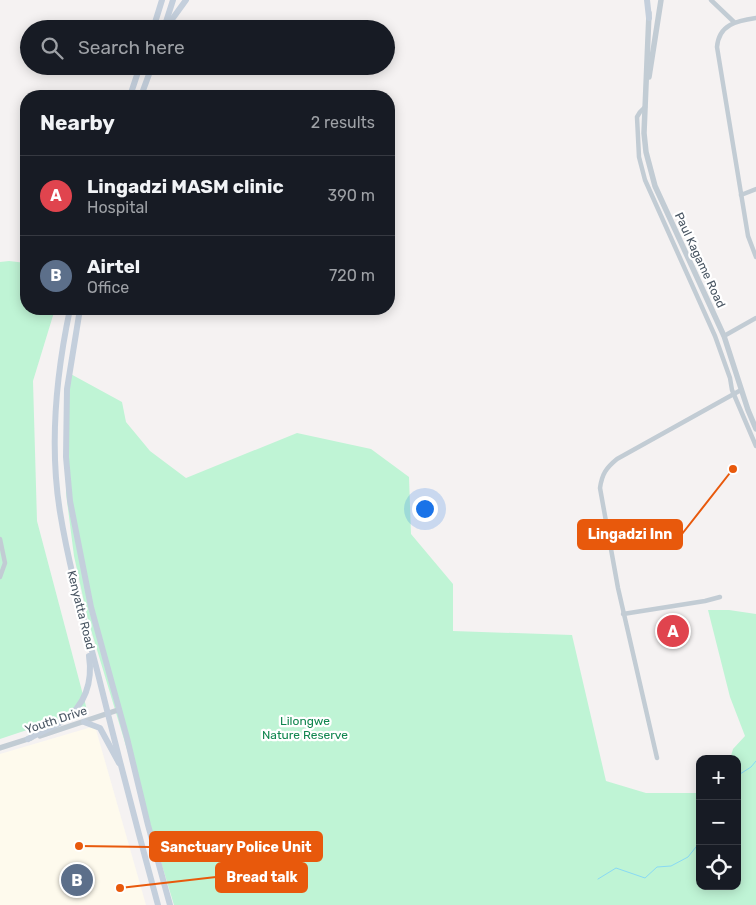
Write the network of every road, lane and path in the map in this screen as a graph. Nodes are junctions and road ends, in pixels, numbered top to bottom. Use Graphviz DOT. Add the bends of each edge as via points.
graph roads {
  1 [pos="162,0"];
  2 [pos="174,0"];
  3 [pos="186,0"];
  4 [pos="648,0"];
  5 [pos="660,0"];
  6 [pos="711,0"];
  7 [pos="649,18"];
  8 [pos="756,18"];
  9 [pos="156,20"];
  10 [pos="167,20"];
  11 [pos="171,20"];
  12 [pos="734,22"];
  13 [pos="137,75"];
  14 [pos="149,75"];
  15 [pos="132,90"];
  16 [pos="143,90"];
  17 [pos="646,96"];
  18 [pos="645,106"];
  19 [pos="756,190"];
  20 [pos="741,195"];
  21 [pos="756,257"];
  22 [pos="69,315"];
  23 [pos="79,315"];
  24 [pos="756,318"];
  25 [pos="724,336"];
  26 [pos="741,390"];
  27 [pos="733,394"];
  28 [pos="756,429"];
  29 [pos="756,446"];
  30 [pos="0,539"];
  31 [pos="0,577"];
  32 [pos="720,597"];
  33 [pos="623,614"];
  34 [pos="87,635"];
  35 [pos="118,710"];
  36 [pos="107,714"];
  37 [pos="84,722"];
  38 [pos="28,739"];
  39 [pos="0,748"];
  40 [pos="657,758"];
  41 [pos="123,770"];
  42 [pos="158,905"];
  43 [pos="170,905"];
  1 -- 9 [label="main road"];
  2 -- 10 [label="main road"];
  3 -- 11 [label="main road"];
  4 -- 7 [label="main road"];
  5 -- 17 [label="street, Paul Kagame Road"];
  6 -- 12 [label="street"];
  7 -- 17 [label="street, Paul Kagame Road"];
  8 -- 12 [label="street"];
  12 -- 20 [label="street" via="721,35 717,47"];
  13 -- 15 [label="main road"];
  14 -- 16 [label="main road"];
  17 -- 18 [label="street, Paul Kagame Road"];
  18 -- 25 [label="street, Paul Kagame Road" via="646,152 652,175"];
  18 -- 27 [label="street" via="637,117 639,157 645,180 715,336"];
  19 -- 20 [label="street"];
  20 -- 21 [label="street" via="748,236"];
  22 -- 34 [label="main road, Kenyatta Road" via="56,390 56,466 60,510"];
  23 -- 35 [label="main road, Kenyatta Road" via="67,389 66,457 70,501 91,607"];
  24 -- 25 [label="street"];
  25 -- 26 [label="street, Paul Kagame Road"];
  26 -- 27 [label="street"];
  26 -- 28 [label="street, Paul Kagame Road"];
  27 -- 29 [label="street"];
  27 -- 33 [label="street" via="617,459 602,474 600,488"];
  30 -- 31 [label="street" via="5,563"];
  32 -- 33 [label="street"];
  33 -- 40 [label="street"];
  34 -- 36 [label="main road, Kenyatta Road"];
  34 -- 38 [label="main road" via="90,680 87,693 65,720"];
  35 -- 36 [label="street, Youth Drive"];
  35 -- 43 [label="main road, Kenyatta Road"];
  36 -- 37 [label="street, Youth Drive"];
  36 -- 41 [label="main road, Kenyatta Road"];
  37 -- 38 [label="street, Youth Drive"];
  37 -- 41 [label="main road" via="100,728"];
  38 -- 39 [label="street, Youth Drive"];
  41 -- 42 [label="main road, Kenyatta Road"];
}
